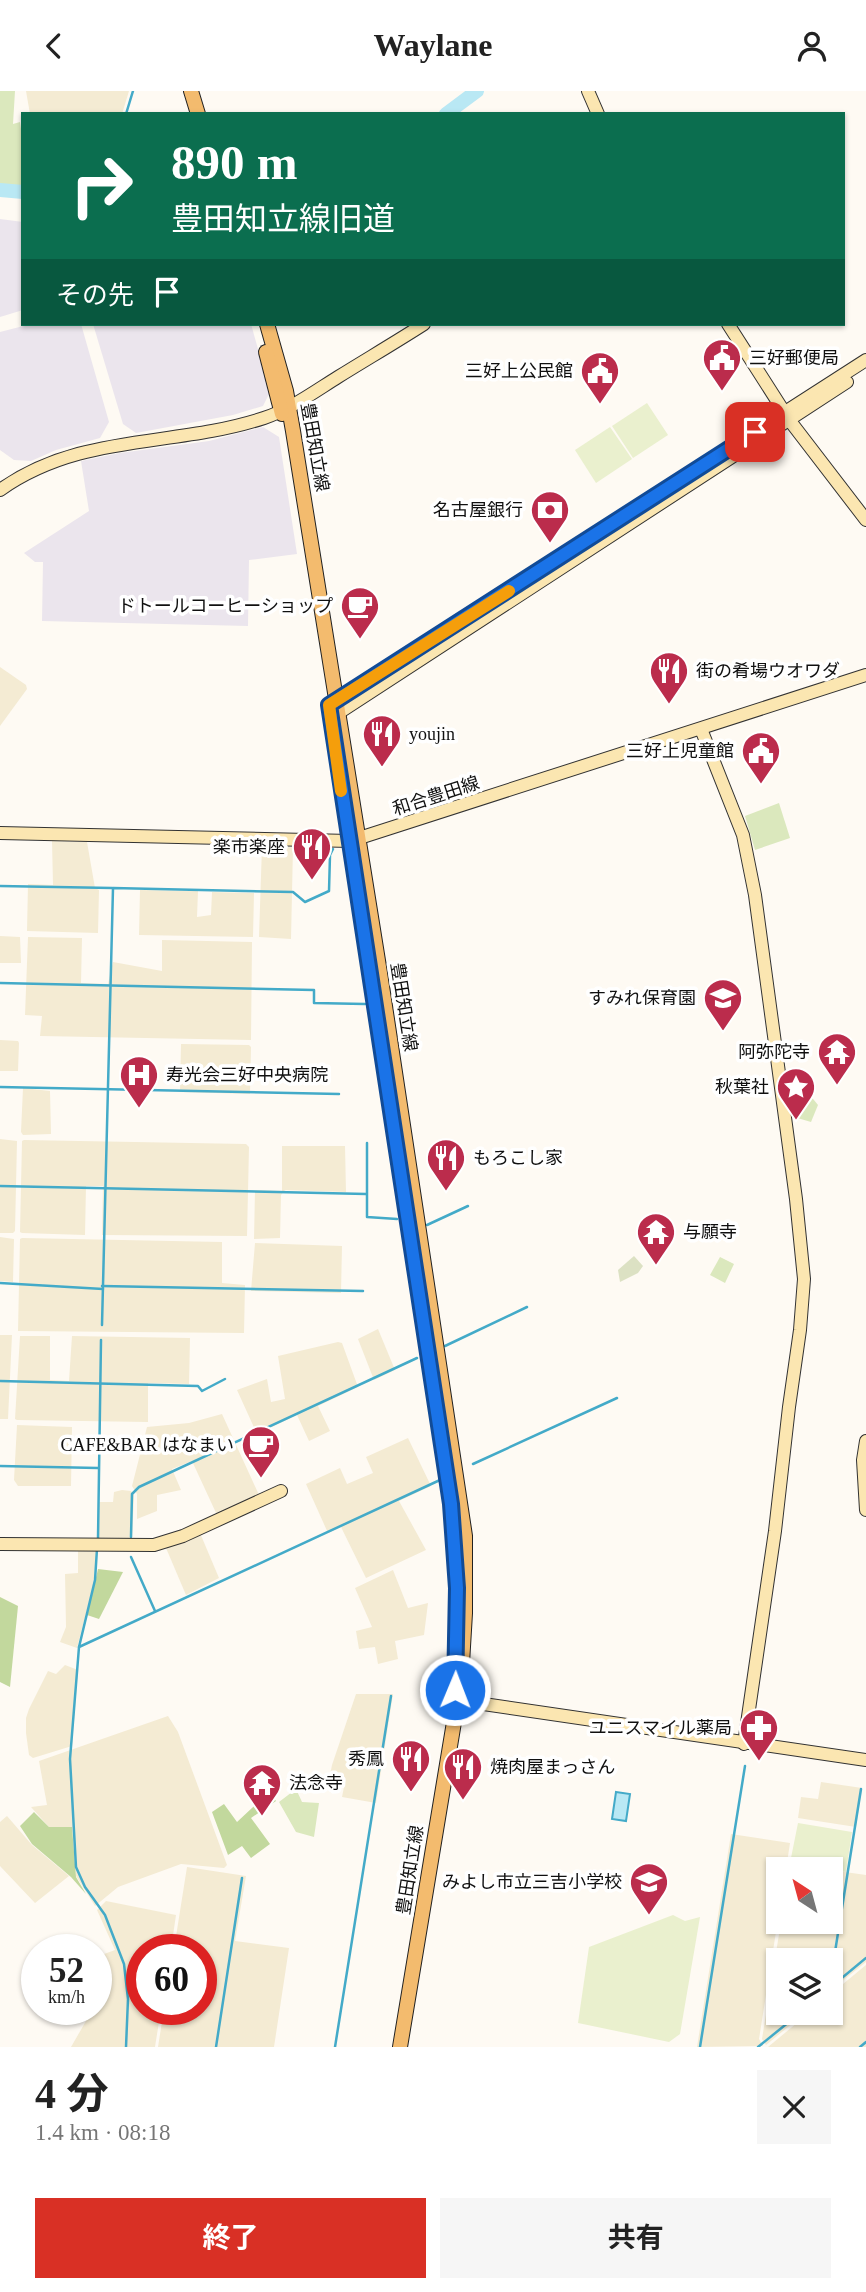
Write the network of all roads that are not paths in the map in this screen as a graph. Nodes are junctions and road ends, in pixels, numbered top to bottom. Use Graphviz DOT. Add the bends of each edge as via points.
graph roads {
  1 [pos="191,91"];
  2 [pos="201,91"];
  3 [pos="588,91"];
  4 [pos="197,112"];
  5 [pos="206,112"];
  6 [pos="597,112"];
  7 [pos="259,326"];
  8 [pos="267,326"];
  9 [pos="421,326"];
  10 [pos="729,326"];
  11 [pos="866,360"];
  12 [pos="866,370"];
  13 [pos="285,409"];
  14 [pos="787,417"];
  15 [pos="0,490"];
  16 [pos="866,520"];
  17 [pos="866,675"];
  18 [pos="334,709"];
  19 [pos="701,729"];
  20 [pos="0,833"];
  21 [pos="354,840"];
  22 [pos="866,1441"];
  23 [pos="281,1491"];
  24 [pos="866,1510"];
  25 [pos="0,1544"];
  26 [pos="456,1700"];
  27 [pos="744,1744"];
  28 [pos="866,1761"];
  29 [pos="400,2047"];
  1 -- 4 [label="main road"];
  2 -- 5 [label="main road"];
  3 -- 6 [label="street"];
  7 -- 13 [label="main road, 豊田知立線"];
  8 -- 13 [label="main road, 豊田知立線"];
  9 -- 13 [label="street"];
  10 -- 14 [label="street"];
  11 -- 14 [label="street"];
  12 -- 14 [label="street"];
  13 -- 15 [label="street" via="226,428 75,453"];
  13 -- 18 [label="main road, 豊田知立線"];
  14 -- 16 [label="street"];
  14 -- 18 [label="street"];
  17 -- 19 [label="street, 和合豊田線"];
  18 -- 21 [label="main road, 豊田知立線"];
  19 -- 21 [label="street, 和合豊田線"];
  19 -- 27 [label="street" via="743,835 755,895 803,1254 800,1330"];
  20 -- 21 [label="street, 和合豊田線"];
  21 -- 26 [label="main road, 豊田知立線" via="463,1522 465,1613"];
  22 -- 24 [label="street"];
  23 -- 25 [label="street" via="154,1545"];
  26 -- 27 [label="street"];
  26 -- 29 [label="main road, 豊田知立線"];
  27 -- 28 [label="street"];
}
